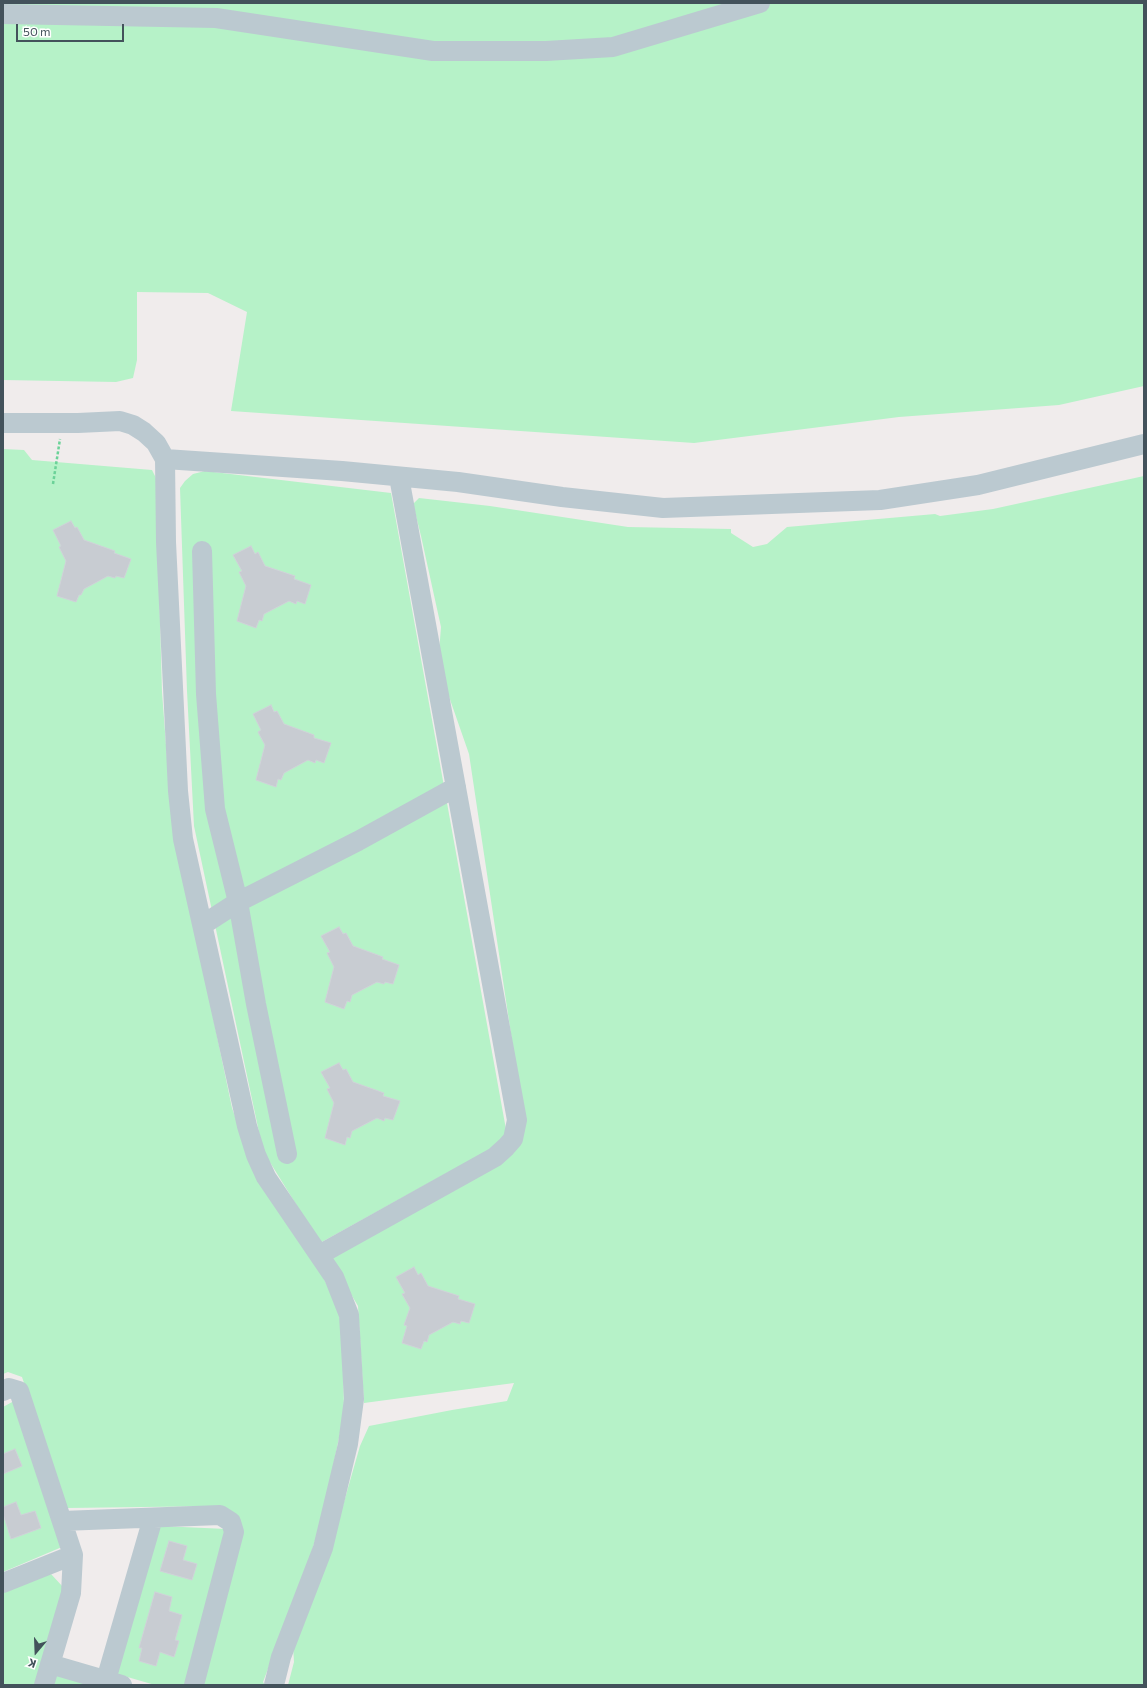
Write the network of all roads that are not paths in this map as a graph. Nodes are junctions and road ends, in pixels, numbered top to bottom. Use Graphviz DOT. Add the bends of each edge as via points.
graph roads {
  1 [pos="760,3"];
  2 [pos="3,14"];
  3 [pos="3,423"];
  4 [pos="1144,444"];
  5 [pos="165,459"];
  6 [pos="399,476"];
  7 [pos="202,551"];
  8 [pos="456,787"];
  9 [pos="238,902"];
  10 [pos="204,924"];
  11 [pos="287,1154"];
  12 [pos="319,1255"];
  13 [pos="3,1390"];
  14 [pos="153,1518"];
  15 [pos="62,1521"];
  16 [pos="73,1555"];
  17 [pos="3,1583"];
  18 [pos="50,1664"];
  19 [pos="114,1683"];
  20 [pos="44,1685"];
  21 [pos="194,1685"];
  22 [pos="274,1685"];
  1 -- 2 [label="street" via="613,47 546,51 433,51 216,18"];
  3 -- 5 [label="street" via="120,421 144,432 156,443"];
  4 -- 6 [label="street" via="978,485 880,500 797,504 663,508"];
  5 -- 6 [label="street"];
  5 -- 10 [label="street" via="166,542 179,803 184,839"];
  6 -- 8 [label="street"];
  7 -- 9 [label="street" via="206,694 215,809"];
  8 -- 9 [label="street" via="358,841"];
  8 -- 12 [label="street" via="517,1120 513,1139 494,1157"];
  9 -- 10 [label="street"];
  9 -- 11 [label="street"];
  10 -- 12 [label="street" via="247,1126 256,1155 266,1177"];
  12 -- 22 [label="street" via="334,1277 349,1315 354,1399 348,1444 323,1548 281,1657"];
  13 -- 15 [label="street" via="9,1388 19,1391"];
  14 -- 15 [label="street"];
  14 -- 19 [label="street"];
  14 -- 21 [label="street" via="220,1515 234,1527"];
  15 -- 16 [label="street"];
  16 -- 17 [label="street"];
  16 -- 18 [label="street" via="71,1593"];
  18 -- 19 [label="street"];
  18 -- 20 [label="street"];
}
